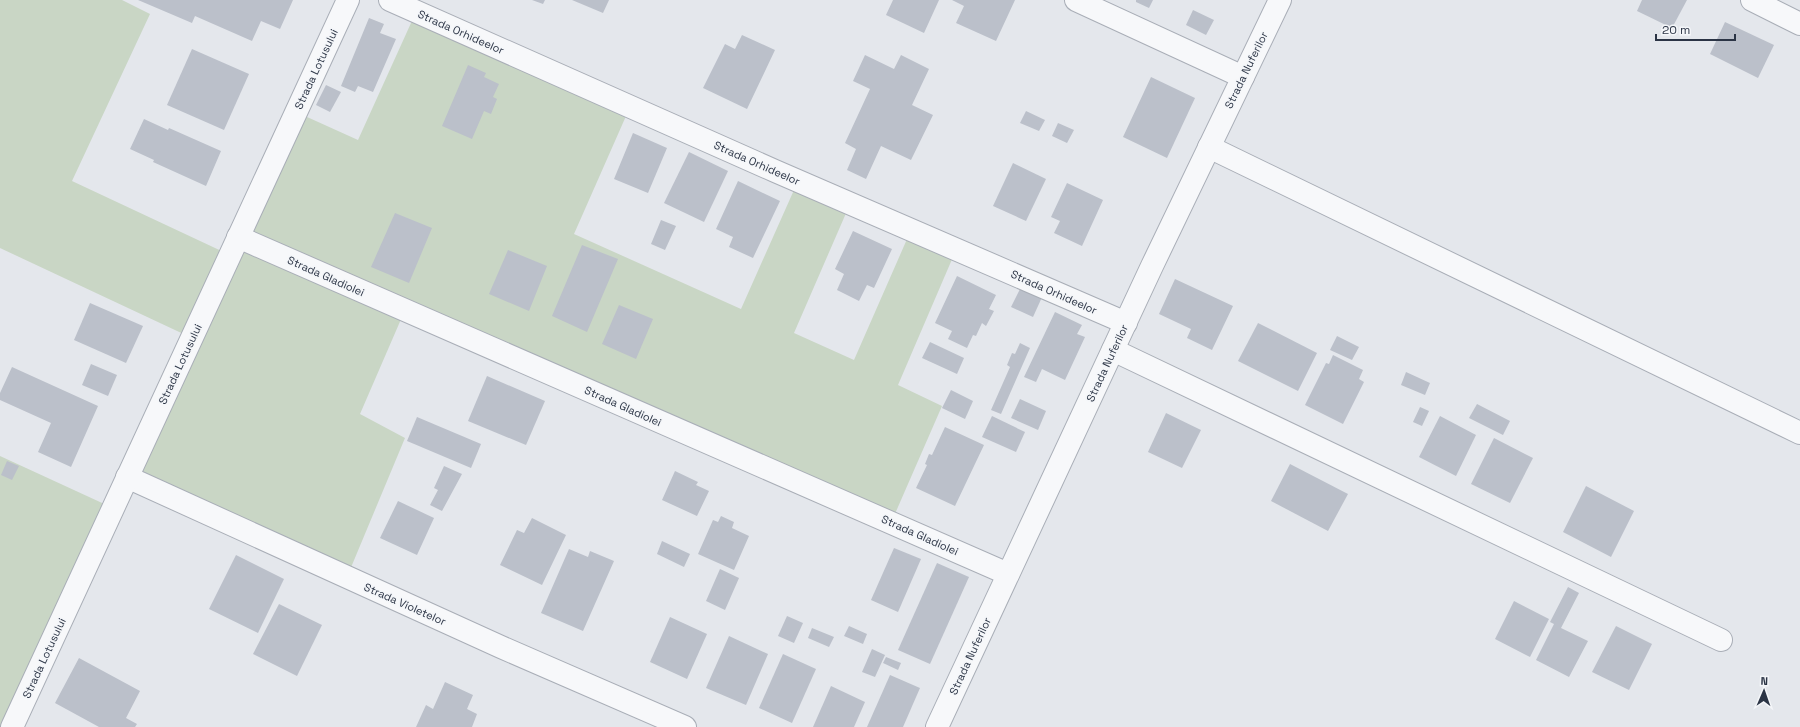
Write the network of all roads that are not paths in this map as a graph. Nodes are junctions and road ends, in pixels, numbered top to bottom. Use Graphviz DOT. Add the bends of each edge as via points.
graph roads {
  1 [pos="348,0"];
  2 [pos="390,0"];
  3 [pos="1076,0"];
  4 [pos="1280,0"];
  5 [pos="1752,0"];
  6 [pos="1800,24"];
  7 [pos="1243,76"];
  8 [pos="1210,147"];
  9 [pos="238,237"];
  10 [pos="1126,324"];
  11 [pos="1113,350"];
  12 [pos="1800,432"];
  13 [pos="127,477"];
  14 [pos="1008,574"];
  15 [pos="1721,640"];
  16 [pos="12,727"];
  17 [pos="684,727"];
  18 [pos="937,727"];
  1 -- 9 [label="street, Strada Lotusului"];
  2 -- 10 [label="street, Strada Orhideelor"];
  3 -- 7 [label="street"];
  4 -- 7 [label="street, Strada Nuferilor"];
  5 -- 6 [label="street"];
  7 -- 8 [label="street, Strada Nuferilor"];
  8 -- 10 [label="street, Strada Nuferilor"];
  8 -- 12 [label="street"];
  9 -- 13 [label="street, Strada Lotusului"];
  9 -- 14 [label="street, Strada Gladiolei"];
  10 -- 11 [label="street, Strada Nuferilor"];
  11 -- 14 [label="street, Strada Nuferilor"];
  11 -- 15 [label="street"];
  13 -- 16 [label="street, Strada Lotusului"];
  13 -- 17 [label="street, Strada Violetelor"];
  14 -- 18 [label="street, Strada Nuferilor"];
}
